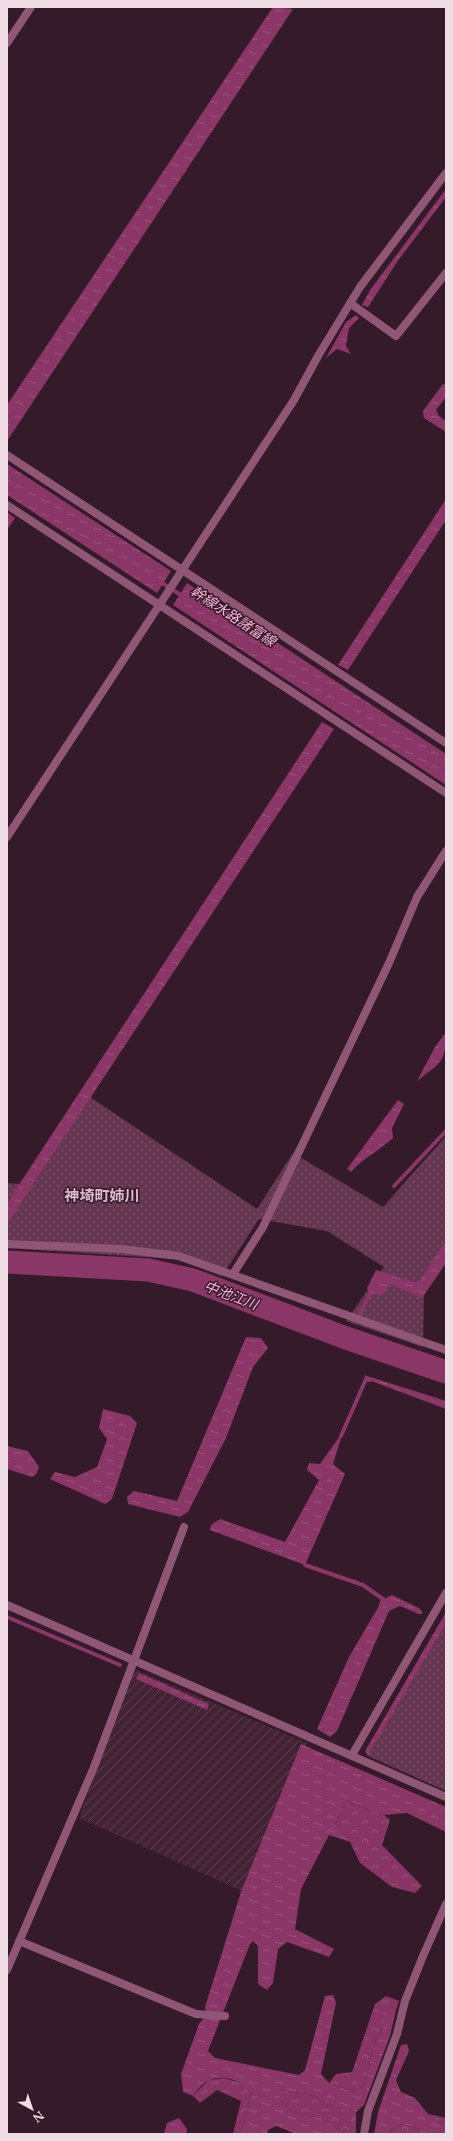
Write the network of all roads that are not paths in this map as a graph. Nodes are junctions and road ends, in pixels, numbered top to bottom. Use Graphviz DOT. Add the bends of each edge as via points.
graph roads {
  1 [pos="30,7"];
  2 [pos="7,43"];
  3 [pos="446,173"];
  4 [pos="446,273"];
  5 [pos="350,303"];
  6 [pos="7,455"];
  7 [pos="7,505"];
  8 [pos="184,570"];
  9 [pos="160,604"];
  10 [pos="446,743"];
  11 [pos="446,793"];
  12 [pos="7,837"];
  13 [pos="446,851"];
  14 [pos="7,1244"];
  15 [pos="233,1274"];
  16 [pos="446,1350"];
  17 [pos="184,1527"];
  18 [pos="446,1593"];
  19 [pos="7,1605"];
  20 [pos="133,1660"];
  21 [pos="352,1755"];
  22 [pos="446,1797"];
  23 [pos="446,1904"];
  24 [pos="19,1941"];
  25 [pos="7,1970"];
  26 [pos="225,2016"];
  27 [pos="364,2134"];
  1 -- 2 [label="street"];
  3 -- 5 [label="street"];
  4 -- 5 [label="street" via="396,336"];
  5 -- 8 [label="street" via="294,400"];
  6 -- 8 [label="street"];
  7 -- 9 [label="street"];
  8 -- 9 [label="street"];
  8 -- 10 [label="street"];
  9 -- 11 [label="street"];
  9 -- 12 [label="street"];
  13 -- 15 [label="street" via="417,897 389,963 263,1227"];
  14 -- 15 [label="street" via="179,1256"];
  15 -- 16 [label="street"];
  17 -- 20 [label="street"];
  18 -- 21 [label="street"];
  19 -- 20 [label="street"];
  20 -- 21 [label="street"];
  20 -- 24 [label="street" via="94,1767"];
  21 -- 22 [label="street"];
  23 -- 27 [label="street" via="405,2001 397,2034 368,2111"];
  24 -- 25 [label="street"];
  24 -- 26 [label="street" via="196,2014"];
}
